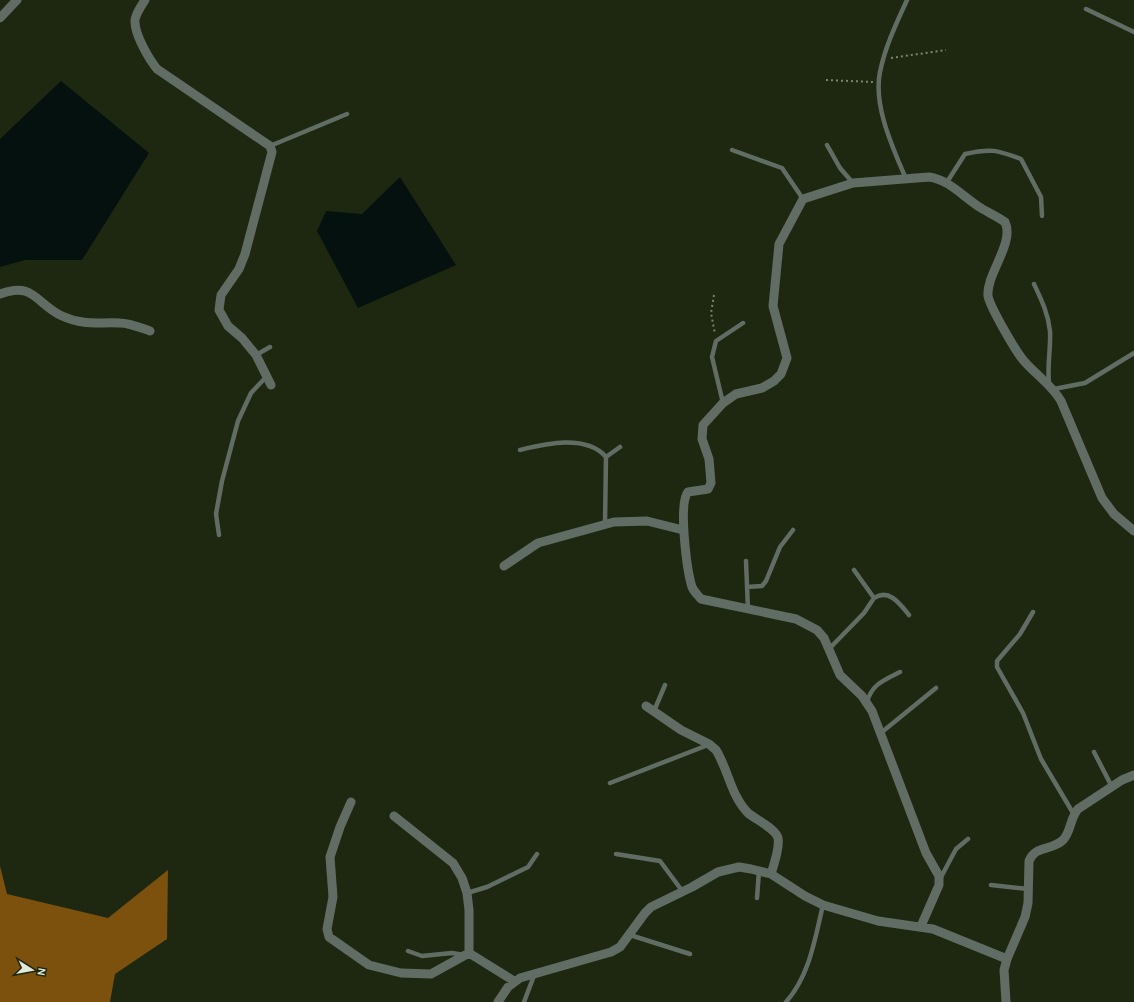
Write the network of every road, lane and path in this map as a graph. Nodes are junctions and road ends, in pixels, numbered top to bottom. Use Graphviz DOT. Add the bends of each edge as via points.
graph roads {
  1 [pos="17,0"];
  2 [pos="145,0"];
  3 [pos="907,0"];
  4 [pos="1086,8"];
  5 [pos="0,18"];
  6 [pos="1134,32"];
  7 [pos="946,50"];
  8 [pos="884,60"];
  9 [pos="826,80"];
  10 [pos="880,82"];
  11 [pos="347,114"];
  12 [pos="827,145"];
  13 [pos="270,146"];
  14 [pos="732,150"];
  15 [pos="906,179"];
  16 [pos="947,182"];
  17 [pos="853,183"];
  18 [pos="803,199"];
  19 [pos="1042,216"];
  20 [pos="1034,284"];
  21 [pos="0,294"];
  22 [pos="714,295"];
  23 [pos="743,323"];
  24 [pos="150,331"];
  25 [pos="716,341"];
  26 [pos="270,347"];
  27 [pos="1134,353"];
  28 [pos="256,355"];
  29 [pos="267,376"];
  30 [pos="271,385"];
  31 [pos="1052,387"];
  32 [pos="723,403"];
  33 [pos="620,447"];
  34 [pos="520,450"];
  35 [pos="606,456"];
  36 [pos="605,524"];
  37 [pos="683,530"];
  38 [pos="793,530"];
  39 [pos="1134,531"];
  40 [pos="219,535"];
  41 [pos="746,561"];
  42 [pos="504,566"];
  43 [pos="854,570"];
  44 [pos="747,587"];
  45 [pos="874,598"];
  46 [pos="748,610"];
  47 [pos="1032,612"];
  48 [pos="908,615"];
  49 [pos="829,649"];
  50 [pos="900,672"];
  51 [pos="665,685"];
  52 [pos="936,688"];
  53 [pos="867,702"];
  54 [pos="650,708"];
  55 [pos="882,732"];
  56 [pos="709,744"];
  57 [pos="1094,752"];
  58 [pos="1134,775"];
  59 [pos="610,783"];
  60 [pos="1112,787"];
  61 [pos="351,802"];
  62 [pos="1074,813"];
  63 [pos="394,816"];
  64 [pos="968,839"];
  65 [pos="537,854"];
  66 [pos="616,854"];
  67 [pos="759,871"];
  68 [pos="772,874"];
  69 [pos="940,881"];
  70 [pos="991,885"];
  71 [pos="1028,889"];
  72 [pos="682,892"];
  73 [pos="467,893"];
  74 [pos="757,898"];
  75 [pos="823,905"];
  76 [pos="920,926"];
  77 [pos="630,935"];
  78 [pos="408,951"];
  79 [pos="467,954"];
  80 [pos="690,954"];
  81 [pos="1007,960"];
  82 [pos="535,974"];
  83 [pos="514,981"];
  84 [pos="498,1002"];
  85 [pos="524,1002"];
  86 [pos="786,1002"];
  87 [pos="1006,1002"];
  1 -- 5 [label="street"];
  2 -- 13 [label="street" via="135,21 150,60 158,69"];
  3 -- 8 [label="lane" via="889,40"];
  4 -- 6 [label="lane"];
  7 -- 8 [label="path"];
  8 -- 10 [label="lane"];
  9 -- 10 [label="path"];
  10 -- 15 [label="lane" via="880,101 890,142"];
  11 -- 13 [label="lane"];
  12 -- 17 [label="lane" via="840,168"];
  13 -- 28 [label="street" via="272,152 245,254 239,269 220,295 219,310 228,326"];
  14 -- 18 [label="lane" via="782,168"];
  15 -- 16 [label="street" via="929,177"];
  15 -- 17 [label="street"];
  16 -- 19 [label="lane" via="965,154 986,149 999,151 1021,159 1041,197"];
  16 -- 31 [label="street" via="981,208 1005,222 1008,234 989,288 990,302 1019,355"];
  17 -- 18 [label="street"];
  18 -- 32 [label="street" via="779,244 773,306 787,358 781,374 762,388 736,394"];
  20 -- 31 [label="lane" via="1046,308 1050,331 1047,367"];
  21 -- 24 [label="street" via="20,289 62,316 91,324 122,322"];
  22 -- 25 [label="path" via="711,313"];
  23 -- 25 [label="lane"];
  25 -- 32 [label="lane" via="712,357"];
  26 -- 28 [label="lane"];
  27 -- 31 [label="lane" via="1085,383"];
  28 -- 29 [label="street"];
  29 -- 30 [label="street"];
  29 -- 40 [label="lane" via="251,393 238,421 216,514"];
  31 -- 39 [label="street" via="1061,401 1105,502 1114,514"];
  32 -- 37 [label="street" via="704,425 702,439 710,459 711,483 708,489 688,492 685,496"];
  33 -- 35 [label="lane"];
  34 -- 35 [label="lane" via="553,442 600,450"];
  35 -- 36 [label="lane"];
  36 -- 37 [label="street" via="646,521"];
  36 -- 42 [label="street" via="538,543"];
  37 -- 46 [label="street" via="690,579 696,594 708,602"];
  38 -- 44 [label="lane" via="780,547 762,586"];
  41 -- 44 [label="lane"];
  43 -- 45 [label="lane"];
  44 -- 46 [label="lane"];
  45 -- 48 [label="lane" via="879,594 888,595 898,601"];
  45 -- 49 [label="lane" via="864,613"];
  46 -- 49 [label="street" via="807,623 824,638"];
  47 -- 62 [label="lane" via="1020,634 997,661 997,667 1023,713 1041,759"];
  49 -- 53 [label="street" via="840,675"];
  50 -- 53 [label="lane" via="876,685 870,691"];
  51 -- 54 [label="lane"];
  52 -- 55 [label="lane"];
  53 -- 55 [label="street"];
  54 -- 56 [label="street" via="682,730"];
  55 -- 69 [label="street" via="926,853"];
  56 -- 59 [label="lane"];
  56 -- 68 [label="street" via="720,756 741,804 748,813 778,837"];
  57 -- 60 [label="lane"];
  58 -- 60 [label="street"];
  60 -- 62 [label="street"];
  61 -- 79 [label="street" via="330,857 333,897 327,929 329,937 369,965 401,973 431,974"];
  62 -- 71 [label="street" via="1064,840 1036,851 1031,856"];
  63 -- 73 [label="street" via="453,864 462,878"];
  64 -- 69 [label="lane" via="956,849"];
  65 -- 73 [label="lane" via="528,867 487,887"];
  66 -- 72 [label="lane" via="660,861"];
  67 -- 68 [label="street"];
  67 -- 72 [label="street" via="739,867 726,869"];
  67 -- 74 [label="lane"];
  68 -- 75 [label="street"];
  69 -- 76 [label="street"];
  70 -- 71 [label="lane"];
  71 -- 81 [label="street" via="1025,917"];
  72 -- 77 [label="street" via="651,907"];
  73 -- 79 [label="street"];
  75 -- 76 [label="street" via="878,921"];
  75 -- 86 [label="lane" via="808,963 796,991"];
  76 -- 81 [label="street" via="942,932"];
  77 -- 80 [label="lane"];
  77 -- 82 [label="street" via="620,947 611,952"];
  78 -- 79 [label="lane" via="422,956 452,952"];
  79 -- 83 [label="street"];
  81 -- 87 [label="street" via="1004,979"];
  82 -- 83 [label="street"];
  82 -- 85 [label="lane"];
  83 -- 84 [label="street"];
}
